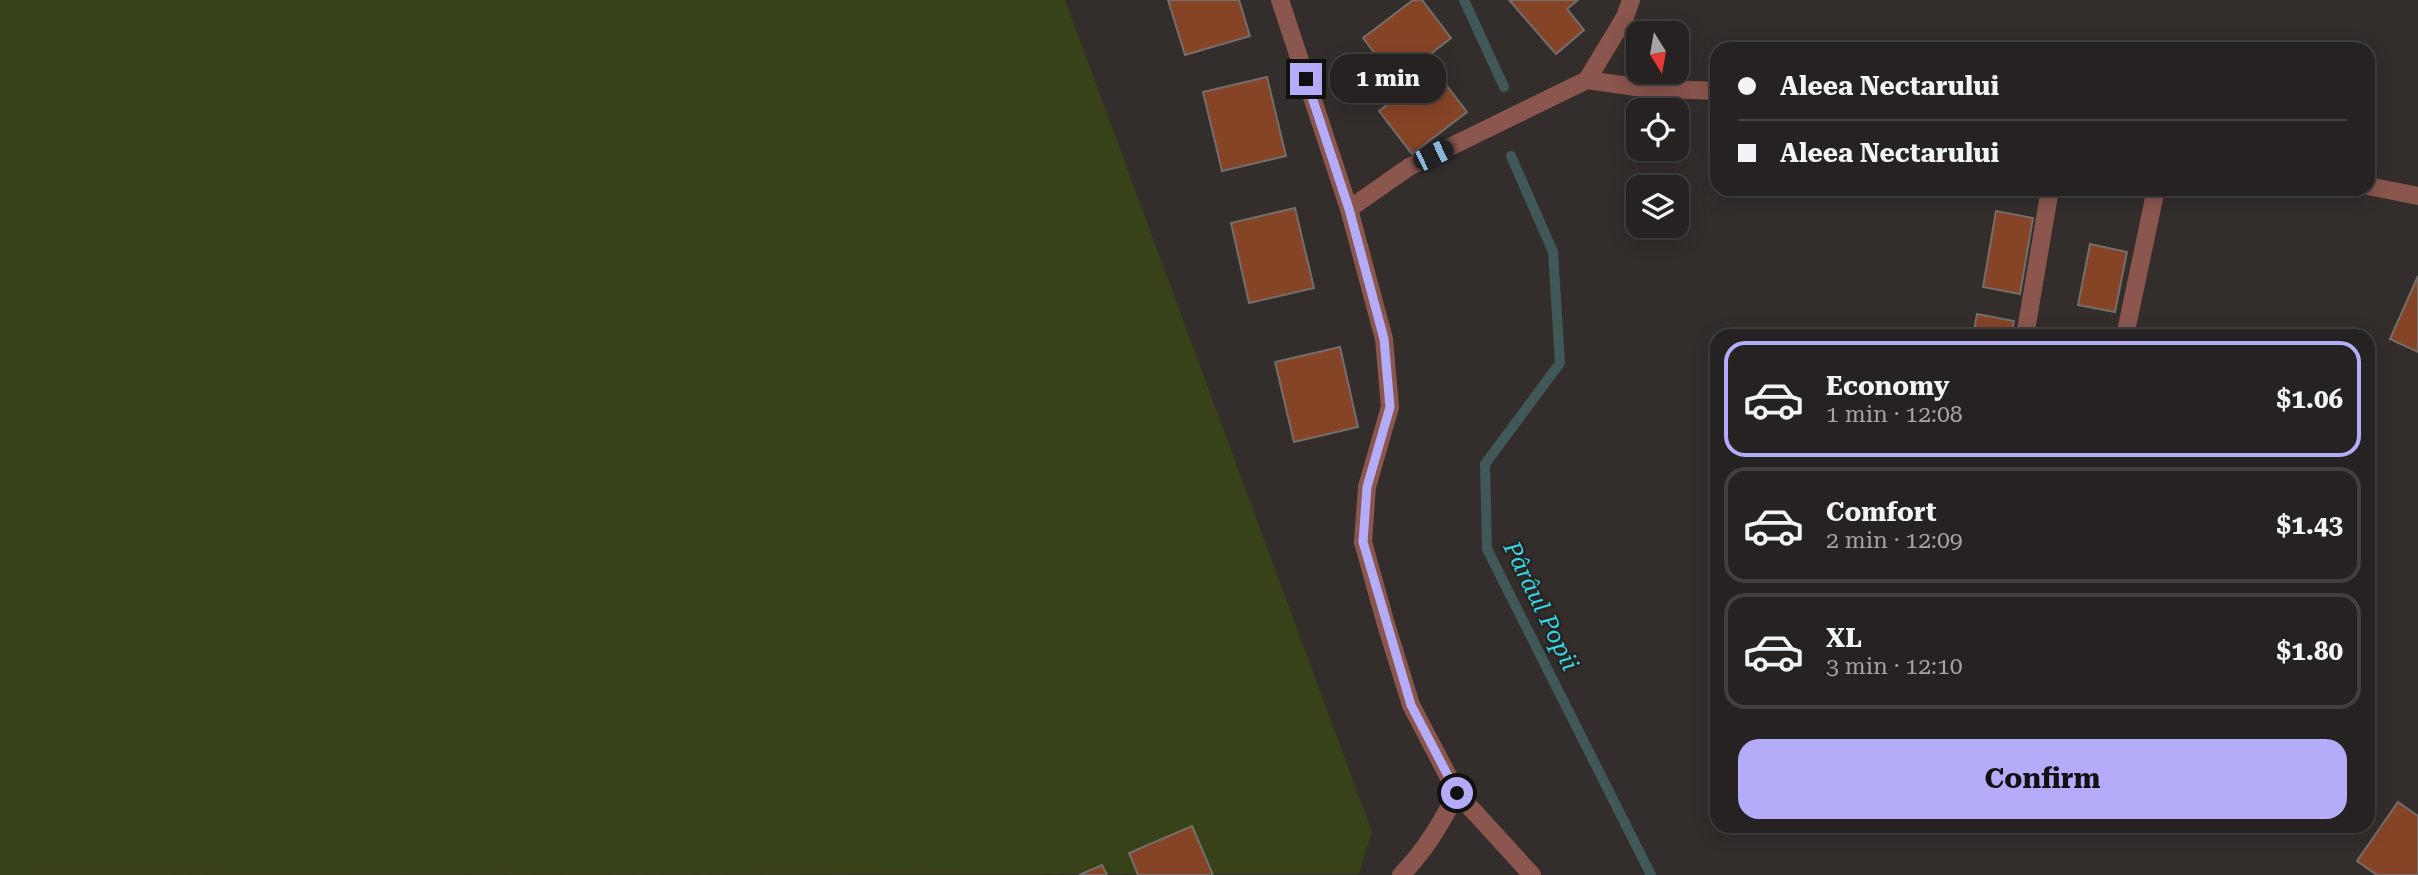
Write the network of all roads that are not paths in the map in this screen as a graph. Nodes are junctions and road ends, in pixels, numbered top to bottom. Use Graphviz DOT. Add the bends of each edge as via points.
graph roads {
  1 [pos="1280,0"];
  2 [pos="1631,0"];
  3 [pos="1587,80"];
  4 [pos="1710,90"];
  5 [pos="2375,187"];
  6 [pos="2049,196"];
  7 [pos="2155,196"];
  8 [pos="2418,196"];
  9 [pos="1349,209"];
  10 [pos="2026,329"];
  11 [pos="2126,329"];
  12 [pos="1457,793"];
  13 [pos="1401,875"];
  14 [pos="1532,875"];
  1 -- 9 [label="street"];
  2 -- 3 [label="street"];
  3 -- 4 [label="street" via="1643,88"];
  3 -- 9 [label="street" via="1409,167"];
  5 -- 8 [label="street"];
  6 -- 10 [label="street"];
  7 -- 11 [label="street"];
  9 -- 12 [label="street" via="1384,339 1390,407 1367,487 1363,542 1411,705"];
  12 -- 13 [label="street" via="1438,830"];
  12 -- 14 [label="street"];
}
